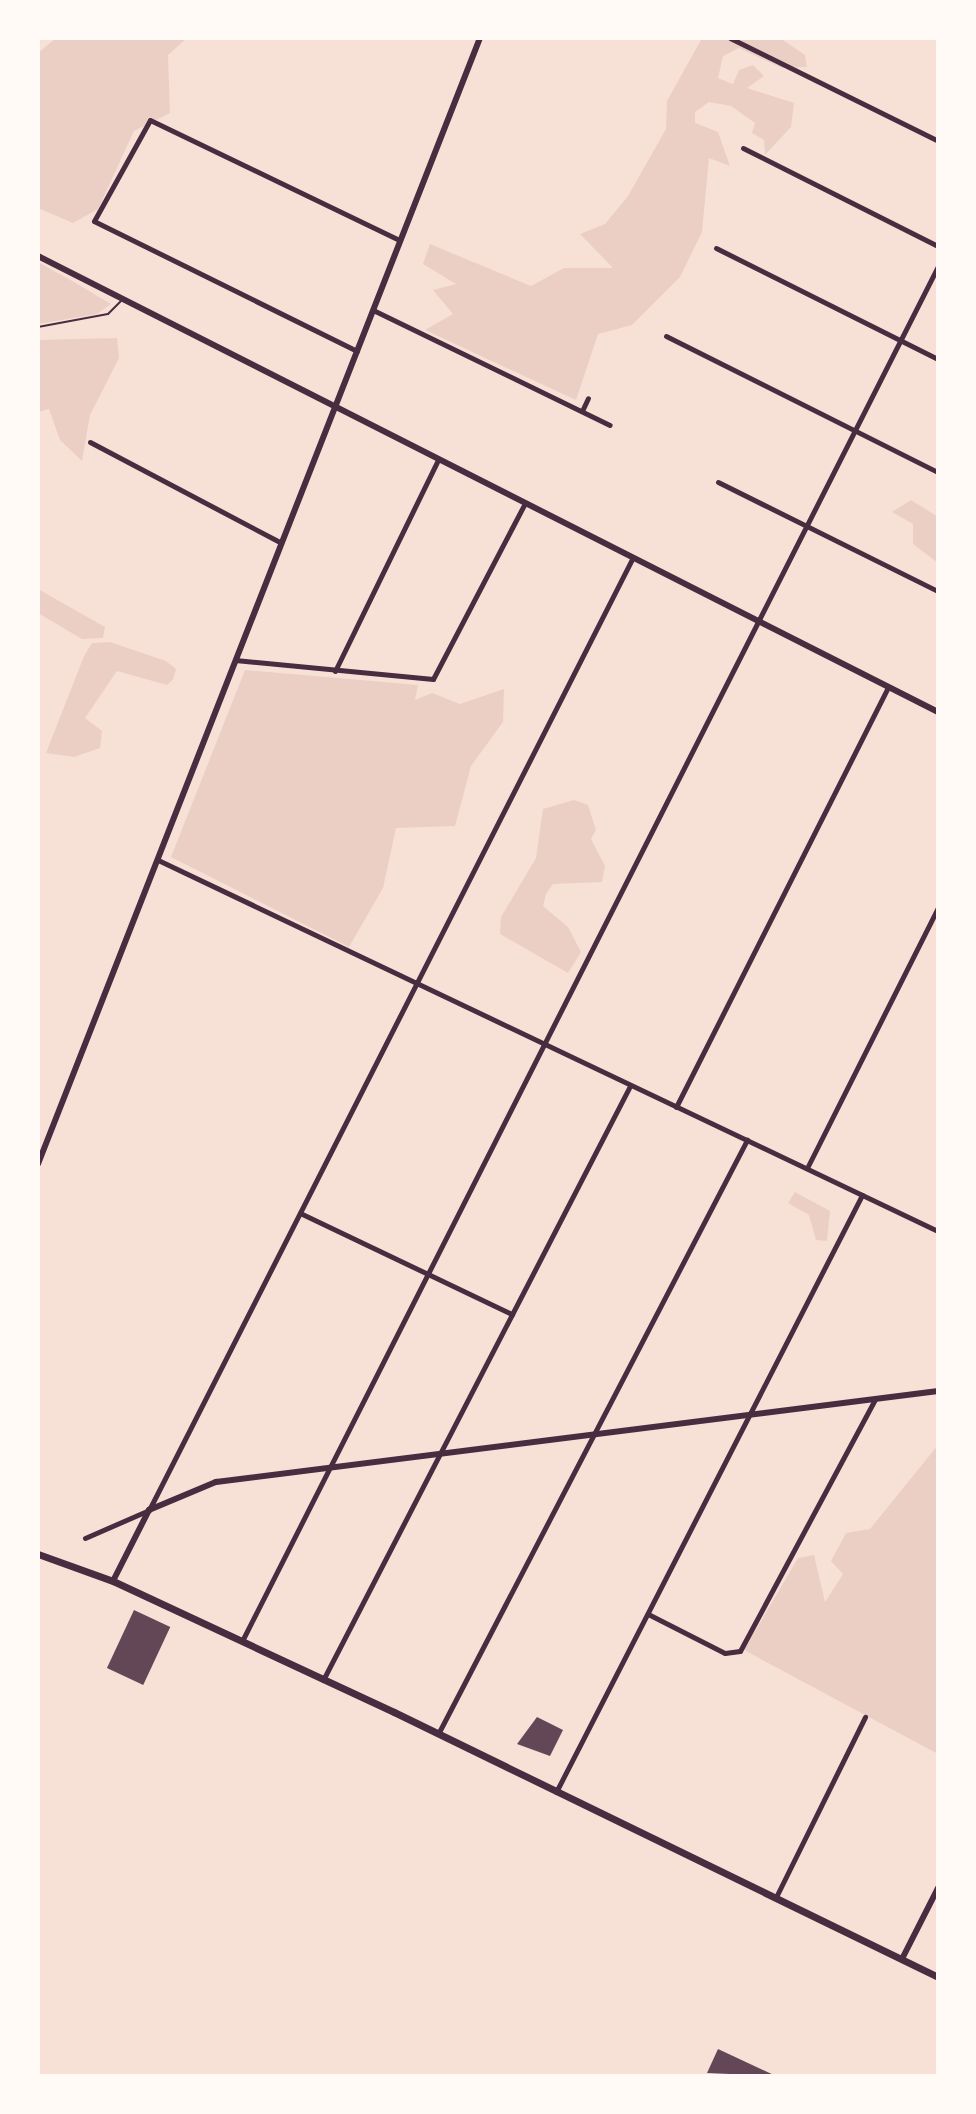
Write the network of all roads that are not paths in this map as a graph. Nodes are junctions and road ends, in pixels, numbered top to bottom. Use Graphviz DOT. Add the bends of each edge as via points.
graph roads {
  1 [pos="480,38"];
  2 [pos="730,38"];
  3 [pos="938,141"];
  4 [pos="743,148"];
  5 [pos="399,240"];
  6 [pos="938,246"];
  7 [pos="716,248"];
  8 [pos="38,256"];
  9 [pos="938,266"];
  10 [pos="121,300"];
  11 [pos="373,310"];
  12 [pos="38,327"];
  13 [pos="666,336"];
  14 [pos="902,342"];
  15 [pos="357,351"];
  16 [pos="938,359"];
  17 [pos="588,398"];
  18 [pos="333,409"];
  19 [pos="582,411"];
  20 [pos="610,425"];
  21 [pos="856,431"];
  22 [pos="90,442"];
  23 [pos="437,462"];
  24 [pos="938,472"];
  25 [pos="718,482"];
  26 [pos="524,505"];
  27 [pos="808,527"];
  28 [pos="280,542"];
  29 [pos="632,559"];
  30 [pos="938,591"];
  31 [pos="759,623"];
  32 [pos="235,660"];
  33 [pos="335,671"];
  34 [pos="888,688"];
  35 [pos="938,712"];
  36 [pos="158,860"];
  37 [pos="938,907"];
  38 [pos="417,983"];
  39 [pos="547,1045"];
  40 [pos="630,1086"];
  41 [pos="676,1107"];
  42 [pos="747,1140"];
  43 [pos="38,1164"];
  44 [pos="807,1168"];
  45 [pos="862,1195"];
  46 [pos="300,1213"];
  47 [pos="937,1229"];
  48 [pos="430,1275"];
  49 [pos="512,1314"];
  50 [pos="938,1391"];
  51 [pos="876,1398"];
  52 [pos="751,1414"];
  53 [pos="594,1434"];
  54 [pos="440,1453"];
  55 [pos="331,1468"];
  56 [pos="149,1510"];
  57 [pos="85,1538"];
  58 [pos="38,1554"];
  59 [pos="113,1581"];
  60 [pos="648,1614"];
  61 [pos="242,1641"];
  62 [pos="323,1680"];
  63 [pos="865,1717"];
  64 [pos="438,1734"];
  65 [pos="556,1792"];
  66 [pos="938,1888"];
  67 [pos="776,1897"];
  68 [pos="902,1959"];
  69 [pos="938,1977"];
  1 -- 5 [label="street"];
  2 -- 3 [label="street"];
  4 -- 6 [label="street"];
  5 -- 11 [label="street"];
  5 -- 15 [label="street" via="150,120 94,221"];
  7 -- 14 [label="street"];
  8 -- 10 [label="street"];
  9 -- 14 [label="street"];
  10 -- 12 [label="lane" via="108,314"];
  10 -- 18 [label="street"];
  11 -- 15 [label="street"];
  11 -- 19 [label="street"];
  13 -- 21 [label="street"];
  14 -- 16 [label="street"];
  14 -- 21 [label="street"];
  15 -- 18 [label="street"];
  17 -- 19 [label="street"];
  18 -- 23 [label="street"];
  18 -- 28 [label="street"];
  19 -- 20 [label="street"];
  21 -- 24 [label="street"];
  21 -- 27 [label="street"];
  22 -- 28 [label="street"];
  23 -- 26 [label="street"];
  23 -- 33 [label="street"];
  25 -- 27 [label="street"];
  26 -- 29 [label="street"];
  26 -- 33 [label="street" via="439,674 424,679"];
  27 -- 30 [label="street"];
  27 -- 31 [label="street"];
  28 -- 32 [label="street"];
  29 -- 31 [label="street"];
  29 -- 38 [label="street"];
  31 -- 34 [label="street"];
  31 -- 39 [label="street"];
  32 -- 33 [label="street"];
  32 -- 36 [label="street"];
  34 -- 35 [label="street"];
  34 -- 41 [label="street"];
  36 -- 38 [label="street"];
  36 -- 43 [label="street"];
  37 -- 44 [label="street"];
  38 -- 39 [label="street"];
  38 -- 46 [label="street"];
  39 -- 40 [label="street"];
  39 -- 48 [label="street"];
  40 -- 41 [label="street"];
  40 -- 49 [label="street"];
  41 -- 42 [label="street"];
  42 -- 44 [label="street"];
  42 -- 53 [label="street"];
  44 -- 45 [label="street"];
  45 -- 47 [label="street"];
  45 -- 52 [label="street"];
  46 -- 48 [label="street"];
  46 -- 56 [label="street"];
  48 -- 49 [label="street"];
  48 -- 55 [label="street"];
  49 -- 54 [label="street"];
  50 -- 51 [label="street"];
  51 -- 52 [label="street"];
  51 -- 60 [label="street" via="740,1651 725,1653"];
  52 -- 53 [label="street"];
  52 -- 60 [label="street"];
  53 -- 54 [label="street"];
  53 -- 64 [label="street"];
  54 -- 55 [label="street"];
  54 -- 62 [label="street"];
  55 -- 56 [label="street" via="216,1482"];
  55 -- 61 [label="street"];
  56 -- 57 [label="street"];
  56 -- 59 [label="street"];
  58 -- 59 [label="main road"];
  59 -- 61 [label="main road"];
  60 -- 65 [label="street"];
  61 -- 62 [label="main road"];
  62 -- 64 [label="main road"];
  63 -- 67 [label="street"];
  64 -- 65 [label="main road"];
  65 -- 67 [label="main road"];
  66 -- 68 [label="street"];
  67 -- 68 [label="main road"];
  68 -- 69 [label="main road"];
}
